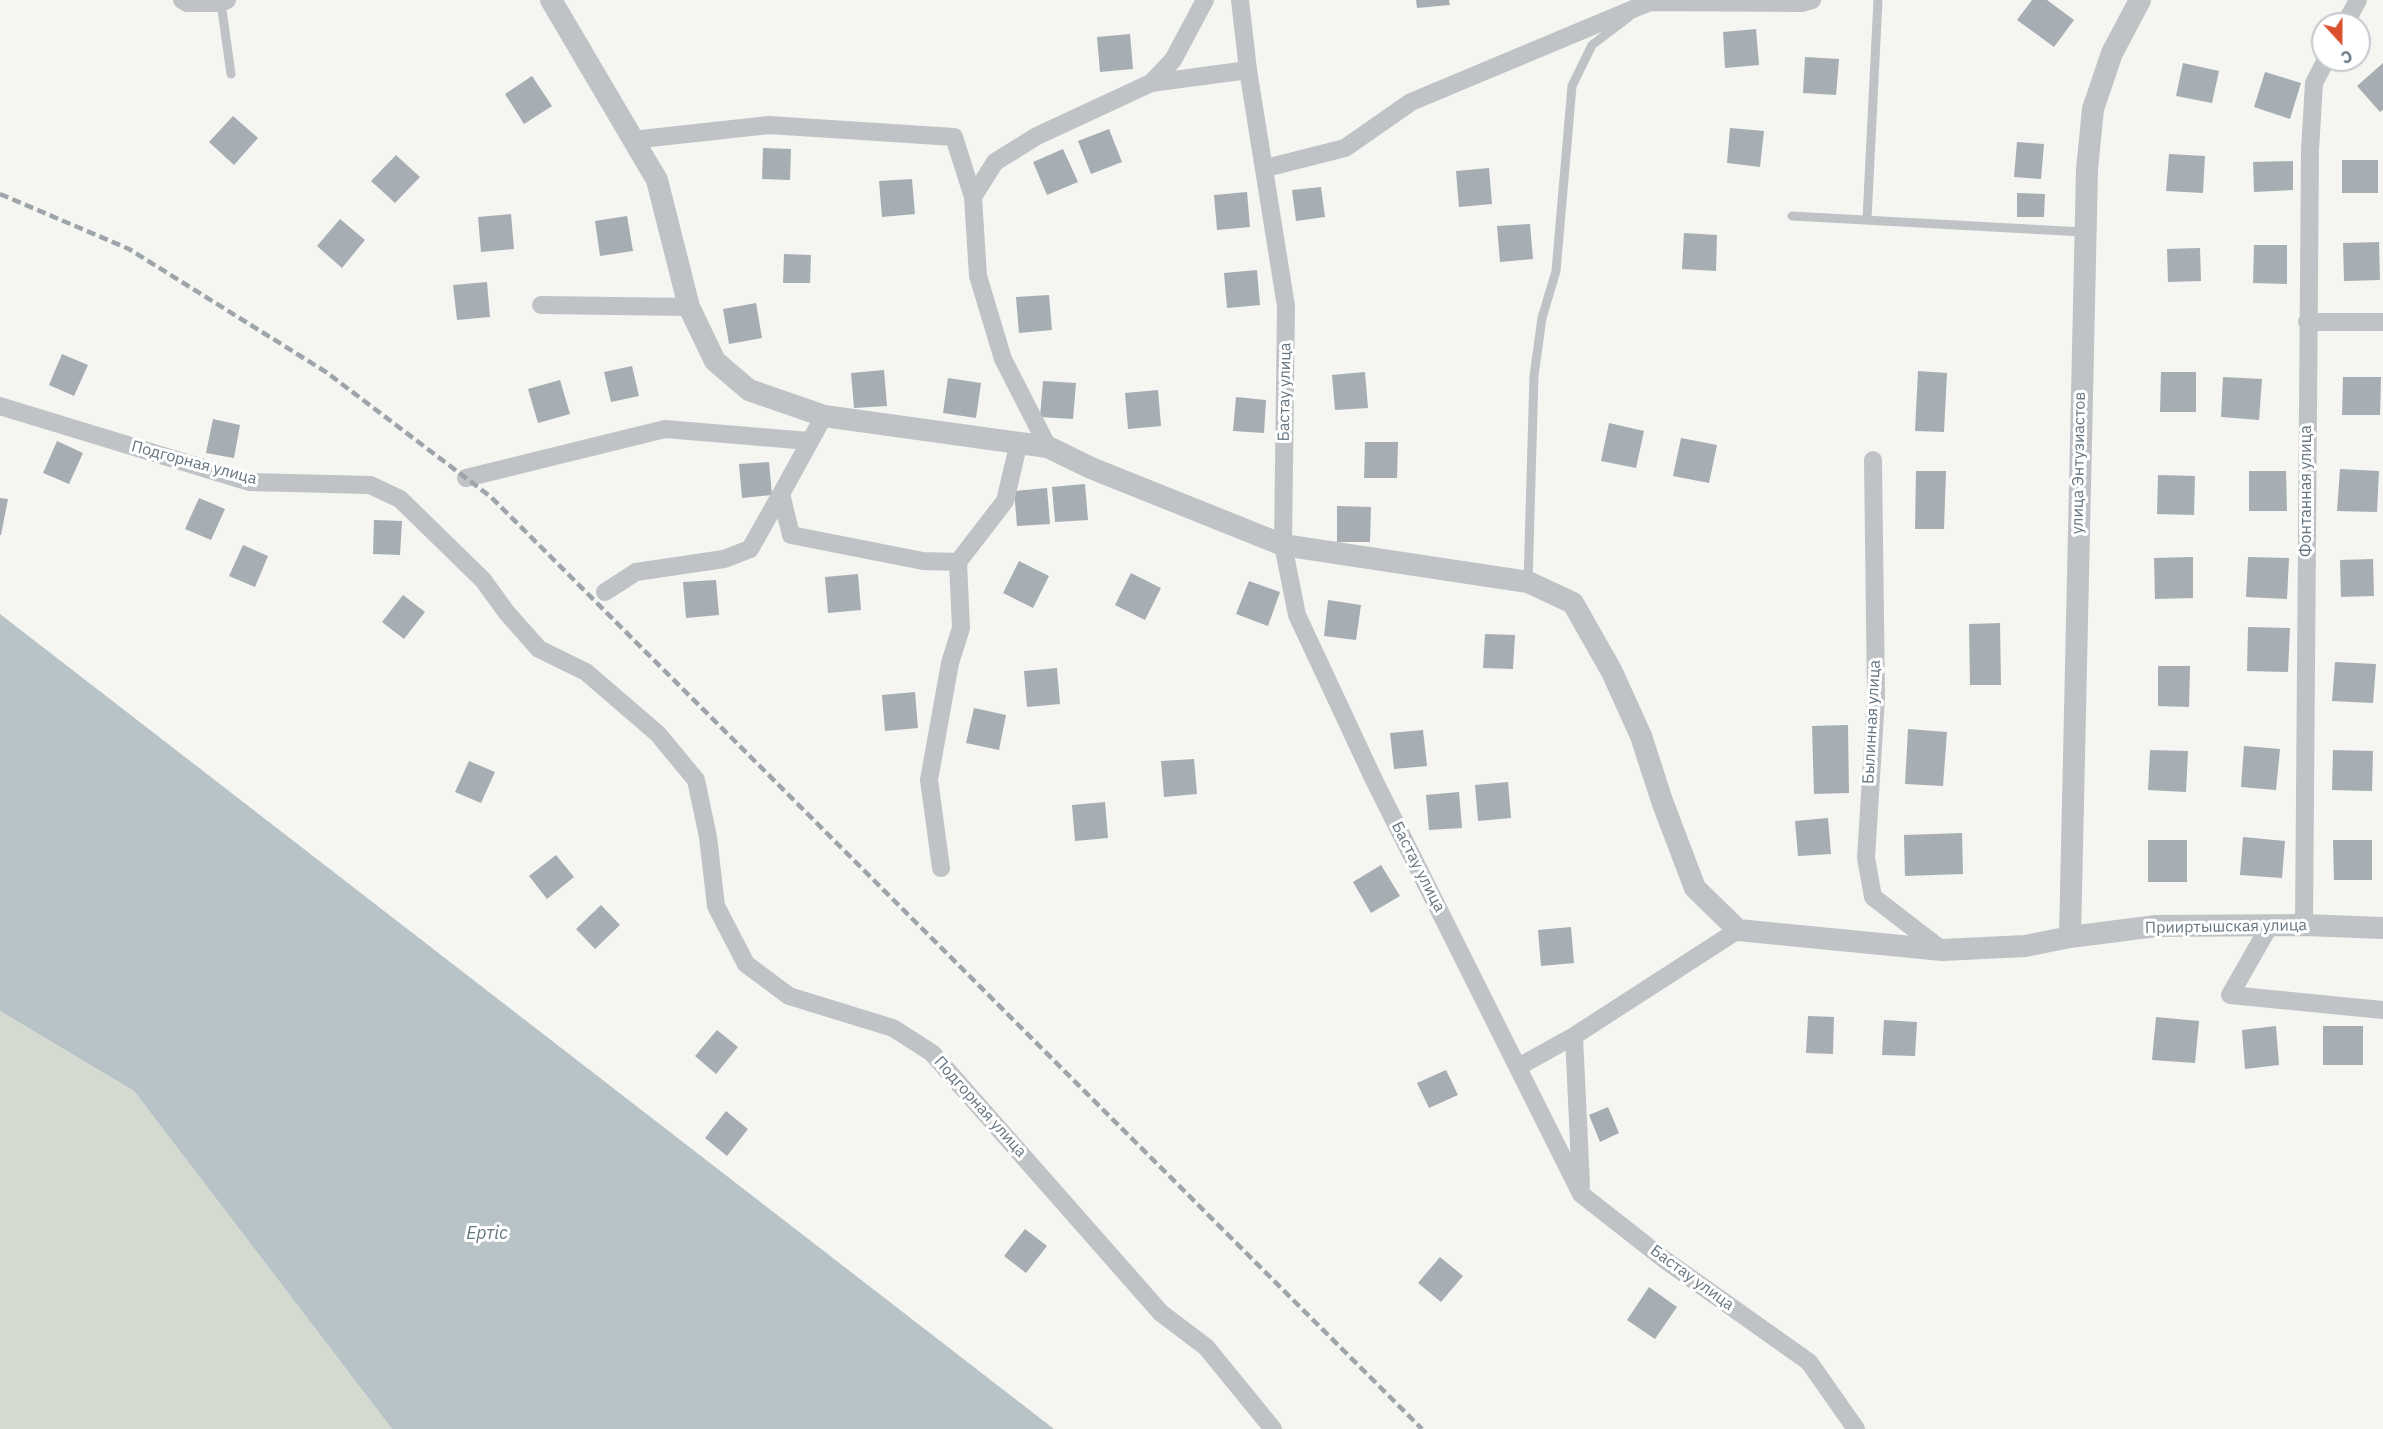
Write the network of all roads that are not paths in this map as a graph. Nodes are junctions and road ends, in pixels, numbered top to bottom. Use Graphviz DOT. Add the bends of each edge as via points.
graph roads {
  1 [pos="182,0"];
  2 [pos="551,0"];
  3 [pos="1205,0"];
  4 [pos="1240,0"];
  5 [pos="1812,0"];
  6 [pos="1878,0"];
  7 [pos="2140,0"];
  8 [pos="224,1"];
  9 [pos="1650,2"];
  10 [pos="1248,70"];
  11 [pos="2320,72"];
  12 [pos="231,74"];
  13 [pos="1151,83"];
  14 [pos="632,140"];
  15 [pos="1266,168"];
  16 [pos="973,197"];
  17 [pos="1792,216"];
  18 [pos="1867,219"];
  19 [pos="2083,232"];
  20 [pos="541,305"];
  21 [pos="689,307"];
  22 [pos="2307,322"];
  23 [pos="2383,322"];
  24 [pos="0,406"];
  25 [pos="824,416"];
  26 [pos="809,441"];
  27 [pos="1019,442"];
  28 [pos="1048,447"];
  29 [pos="1873,460"];
  30 [pos="466,478"];
  31 [pos="781,494"];
  32 [pos="1283,545"];
  33 [pos="958,562"];
  34 [pos="1528,582"];
  35 [pos="605,592"];
  36 [pos="941,868"];
  37 [pos="2270,925"];
  38 [pos="2304,925"];
  39 [pos="2383,928"];
  40 [pos="1738,930"];
  41 [pos="2070,937"];
  42 [pos="1942,950"];
  43 [pos="2383,1010"];
  44 [pos="1574,1036"];
  45 [pos="1518,1067"];
  46 [pos="1581,1194"];
  47 [pos="1273,1429"];
  48 [pos="1856,1429"];
  1 -- 8 [label="street"];
  2 -- 14 [label="street"];
  3 -- 13 [label="street" via="1173,60"];
  4 -- 10 [label="street, Бастау улица"];
  5 -- 9 [label="street"];
  6 -- 18 [label="lane"];
  7 -- 19 [label="street, улица Энтузиастов" via="2112,53 2093,109"];
  8 -- 12 [label="lane"];
  9 -- 15 [label="street" via="1411,102 1345,148"];
  9 -- 34 [label="lane" via="1592,45 1572,86 1556,271 1542,318 1534,376"];
  10 -- 13 [label="street"];
  10 -- 15 [label="street, Бастау улица"];
  11 -- 22 [label="street, Фонтанная улица" via="2314,83"];
  13 -- 16 [label="street" via="1037,136 995,162"];
  14 -- 16 [label="street" via="769,125 954,137"];
  14 -- 21 [label="street" via="657,180"];
  15 -- 32 [label="street, Бастау улица" via="1286,306"];
  16 -- 28 [label="street" via="978,276 1000,349"];
  17 -- 18 [label="lane"];
  18 -- 19 [label="lane"];
  19 -- 41 [label="street, улица Энтузиастов"];
  20 -- 21 [label="street"];
  21 -- 25 [label="street" via="715,362 748,390"];
  22 -- 23 [label="street"];
  22 -- 38 [label="street, Фонтанная улица"];
  24 -- 47 [label="street, Подгорная улица" via="249,482 370,485 400,499 483,580 539,649 586,672 658,734 696,780 716,906 746,964 789,996 893,1028 932,1053 1161,1313 1206,1347"];
  25 -- 26 [label="street"];
  25 -- 27 [label="street"];
  26 -- 30 [label="street" via="665,429"];
  26 -- 31 [label="street"];
  27 -- 28 [label="street"];
  27 -- 33 [label="street" via="1005,501"];
  28 -- 32 [label="street"];
  29 -- 42 [label="street, Былинная улица" via="1876,697 1866,858 1873,897"];
  31 -- 33 [label="street" via="791,535 923,561"];
  31 -- 35 [label="street" via="750,549 724,559 636,572"];
  32 -- 34 [label="street"];
  32 -- 45 [label="street, Бастау улица" via="1297,615 1374,780"];
  33 -- 36 [label="street" via="961,628 950,663 929,780"];
  34 -- 40 [label="street" via="1573,603 1612,672 1641,736 1695,888"];
  37 -- 38 [label="street, Прииртышская улица"];
  37 -- 41 [label="street, Прииртышская улица" via="2156,926"];
  37 -- 43 [label="street" via="2230,995"];
  38 -- 39 [label="street, Прииртышская улица"];
  40 -- 42 [label="street, Прииртышская улица"];
  40 -- 44 [label="street"];
  41 -- 42 [label="street, Прииртышская улица" via="2025,946"];
  44 -- 45 [label="street"];
  44 -- 46 [label="street"];
  45 -- 46 [label="street, Бастау улица"];
  46 -- 48 [label="street, Бастау улица" via="1665,1260 1809,1362"];
}
